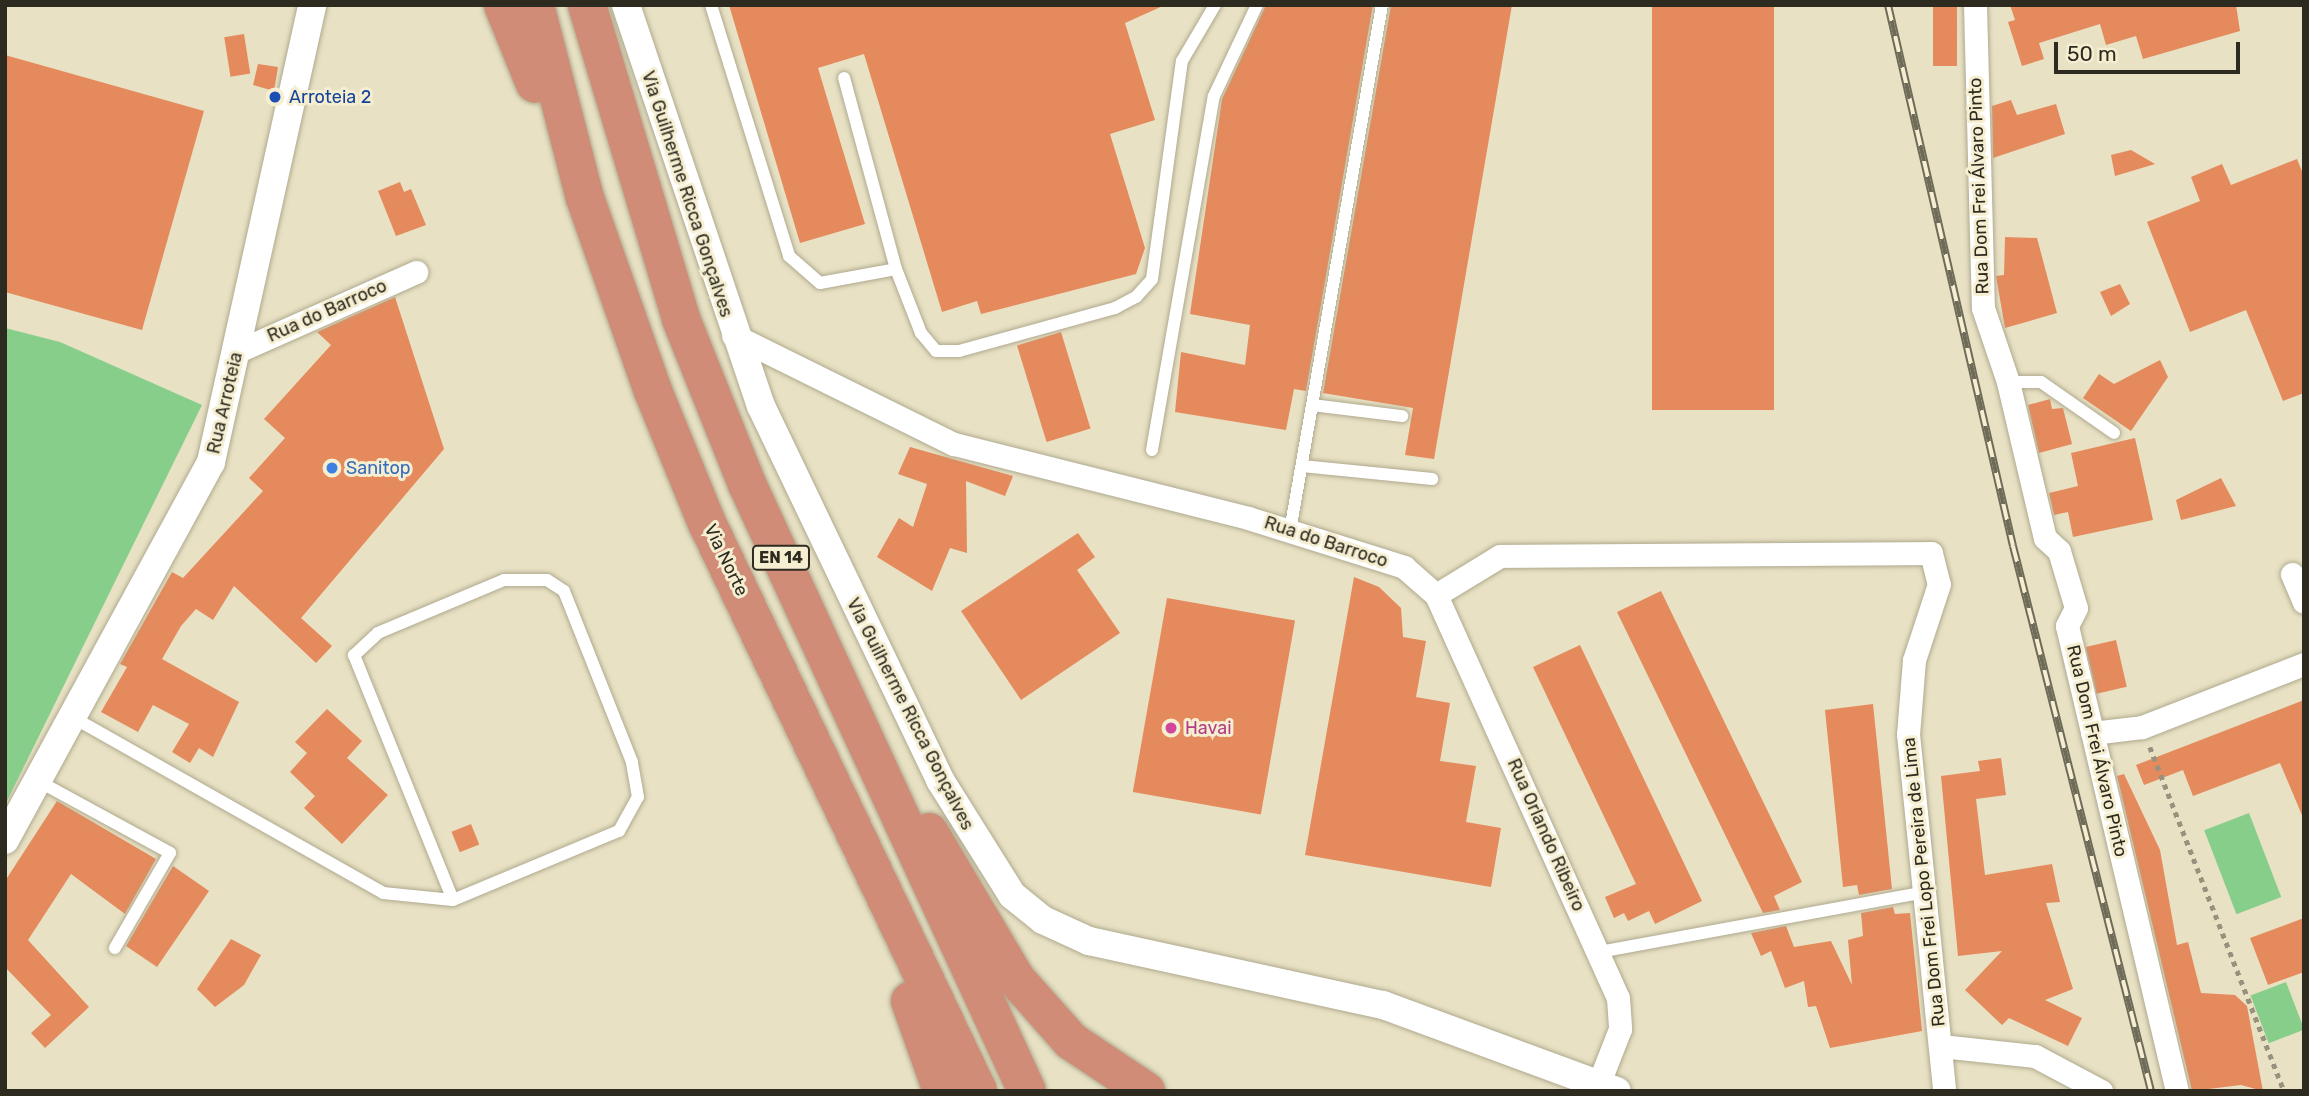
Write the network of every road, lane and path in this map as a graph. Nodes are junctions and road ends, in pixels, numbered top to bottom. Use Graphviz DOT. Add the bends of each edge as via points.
graph roads {
  1 [pos="312,5"];
  2 [pos="503,5"];
  3 [pos="536,5"];
  4 [pos="587,5"];
  5 [pos="626,5"];
  6 [pos="711,5"];
  7 [pos="1215,5"];
  8 [pos="1257,5"];
  9 [pos="1382,5"];
  10 [pos="1975,5"];
  11 [pos="844,78"];
  12 [pos="585,198"];
  13 [pos="896,269"];
  14 [pos="416,272"];
  15 [pos="733,335"];
  16 [pos="237,351"];
  17 [pos="2008,382"];
  18 [pos="1312,405"];
  19 [pos="1402,416"];
  20 [pos="2114,433"];
  21 [pos="1152,450"];
  22 [pos="1302,466"];
  23 [pos="1432,479"];
  24 [pos="1290,531"];
  25 [pos="2292,573"];
  26 [pos="1436,594"];
  27 [pos="2304,602"];
  28 [pos="756,623"];
  29 [pos="2304,664"];
  30 [pos="846,703"];
  31 [pos="74,718"];
  32 [pos="2142,727"];
  33 [pos="2092,733"];
  34 [pos="40,782"];
  35 [pos="5,840"];
  36 [pos="1925,892"];
  37 [pos="453,900"];
  38 [pos="115,948"];
  39 [pos="1598,952"];
  40 [pos="1941,1046"];
  41 [pos="1609,1085"];
  42 [pos="942,1091"];
  43 [pos="978,1091"];
  44 [pos="1027,1091"];
  45 [pos="1146,1091"];
  46 [pos="1944,1091"];
  47 [pos="2101,1091"];
  48 [pos="2177,1091"];
  49 [pos="2284,1091"];
  1 -- 16 [label="street, Rua Arroteia"];
  2 -- 12 [label="highway"];
  3 -- 12 [label="highway, Via Norte / EN 14"];
  4 -- 30 [label="highway, EN 14" via="681,319 747,484"];
  5 -- 15 [label="street, Via Guilherme Ricca Gonçalves"];
  6 -- 13 [label="lane" via="789,256 820,283"];
  7 -- 13 [label="lane" via="1182,61 1152,279 1136,297 1115,308 958,351 936,351 921,333"];
  8 -- 21 [label="lane" via="1214,96"];
  9 -- 18 [label="lane"];
  10 -- 17 [label="street, Rua Dom Frei Álvaro Pinto" via="1983,308"];
  11 -- 13 [label="lane"];
  12 -- 28 [label="highway, Via Norte / EN 14" via="653,391"];
  14 -- 16 [label="street, Rua do Barroco"];
  15 -- 24 [label="street, Rua do Barroco" via="954,444"];
  15 -- 41 [label="street, Via Guilherme Ricca Gonçalves" via="793,480 940,780 1012,895 1043,920 1089,942 1383,1005"];
  16 -- 31 [label="street, Rua Arroteia" via="211,462"];
  17 -- 20 [label="lane" via="2041,382"];
  17 -- 33 [label="street, Rua Dom Frei Álvaro Pinto" via="2045,538 2059,551 2076,608 2067,626"];
  18 -- 19 [label="lane"];
  18 -- 22 [label="lane"];
  22 -- 23 [label="lane"];
  22 -- 24 [label="lane"];
  24 -- 26 [label="street, Rua do Barroco" via="1404,567"];
  25 -- 27 [label="street"];
  26 -- 36 [label="street, Rua Dom Frei Lopo Pereira de Lima" via="1500,556 1931,553 1938,584 1914,660 1908,734"];
  26 -- 39 [label="street, Rua Orlando Ribeiro"];
  28 -- 42 [label="highway"];
  28 -- 43 [label="highway, Via Norte / EN 14"];
  29 -- 32 [label="street"];
  30 -- 44 [label="highway, EN 14"];
  30 -- 45 [label="highway" via="1016,979 1071,1041"];
  31 -- 34 [label="street, Rua Arroteia"];
  31 -- 37 [label="lane" via="383,893"];
  32 -- 33 [label="street"];
  32 -- 49 [label="path"];
  33 -- 48 [label="street, Rua Dom Frei Álvaro Pinto"];
  34 -- 35 [label="street, Rua Arroteia"];
  34 -- 38 [label="lane" via="170,853"];
  36 -- 39 [label="lane"];
  36 -- 40 [label="street, Rua Dom Frei Lopo Pereira de Lima"];
  37 -- 37 [label="lane" via="619,831 638,797 632,762 564,591 547,580 504,580 378,633 355,655"];
  39 -- 41 [label="street, Rua Orlando Ribeiro" via="1621,1013"];
  40 -- 46 [label="street, Rua Dom Frei Lopo Pereira de Lima"];
  40 -- 47 [label="street" via="2035,1056"];
}
